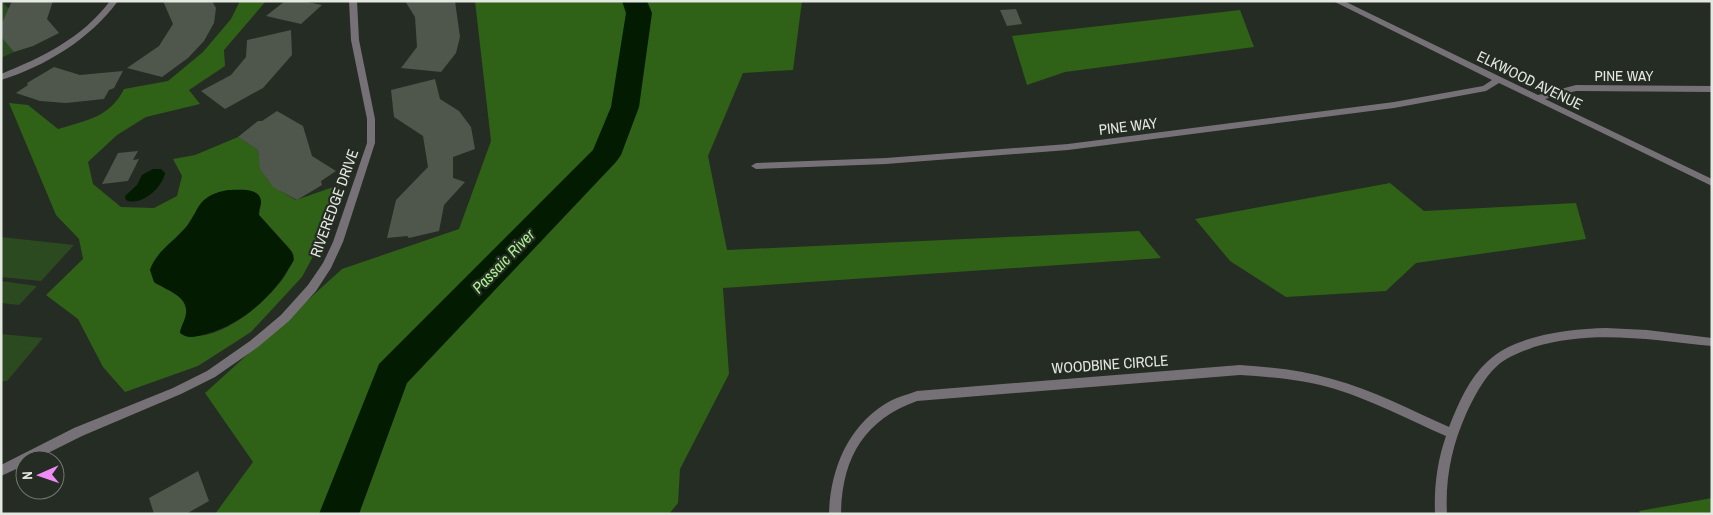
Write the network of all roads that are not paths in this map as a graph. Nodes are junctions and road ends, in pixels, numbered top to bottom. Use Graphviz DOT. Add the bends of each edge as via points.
graph roads {
  1 [pos="114,1"];
  2 [pos="354,1"];
  3 [pos="1337,1"];
  4 [pos="1,77"];
  5 [pos="1497,80"];
  6 [pos="1712,89"];
  7 [pos="1537,98"];
  8 [pos="756,166"];
  9 [pos="1712,183"];
  10 [pos="1712,342"];
  11 [pos="1450,433"];
  12 [pos="1,471"];
  13 [pos="835,514"];
  14 [pos="1441,514"];
  1 -- 4 [label="street" via="97,22 72,43"];
  2 -- 12 [label="street, RIVEREDGE DRIVE" via="355,40 371,119 371,143 338,242 328,265 312,288 285,318 210,374 177,392 78,432"];
  3 -- 5 [label="street, ELKWOOD AVENUE"];
  5 -- 7 [label="street, ELKWOOD AVENUE"];
  5 -- 8 [label="street, PINE WAY" via="1486,88 1394,105 1068,148 886,162"];
  6 -- 7 [label="street, PINE WAY" via="1576,88"];
  7 -- 9 [label="street, ELKWOOD AVENUE"];
  10 -- 11 [label="street" via="1623,331 1585,332 1524,346 1498,359 1480,379"];
  11 -- 13 [label="street, WOODBINE CIRCLE" via="1334,384 1281,372 1240,370 916,396 888,408 850,444 838,474"];
  11 -- 14 [label="street" via="1439,490"];
}
